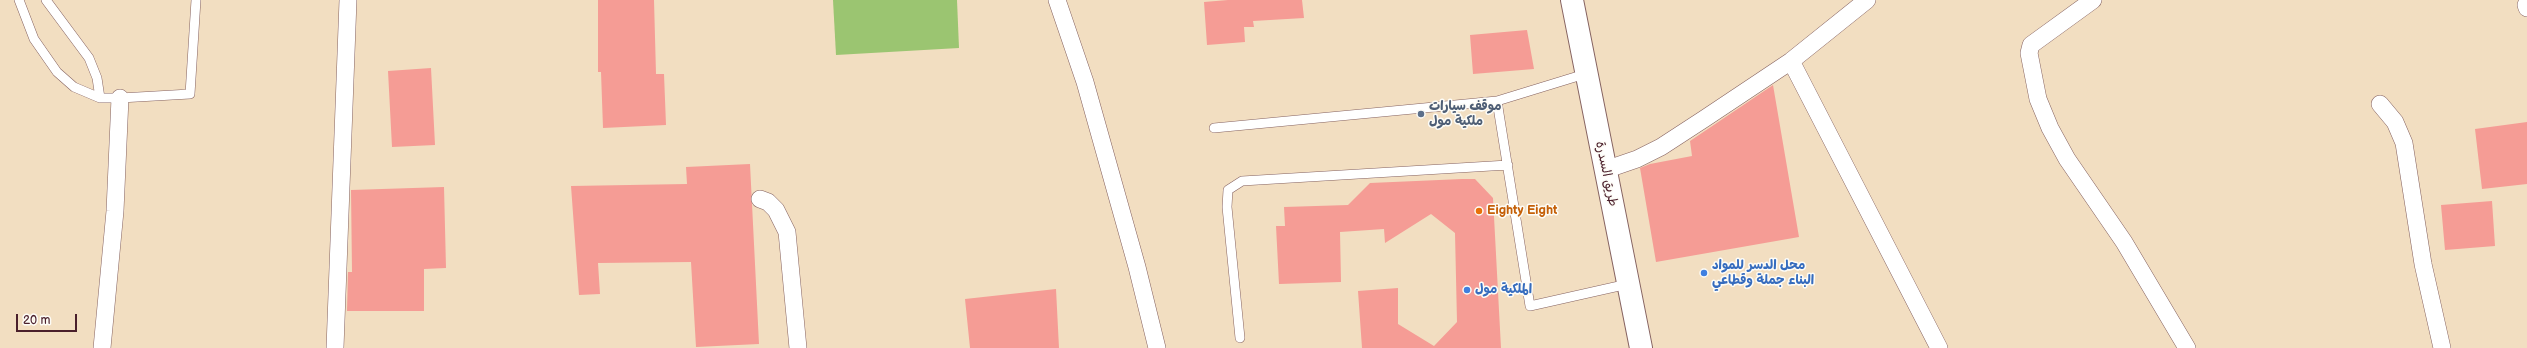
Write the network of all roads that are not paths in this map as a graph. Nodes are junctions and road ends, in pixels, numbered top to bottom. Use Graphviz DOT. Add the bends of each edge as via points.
graph roads {
  1 [pos="19,0"];
  2 [pos="46,0"];
  3 [pos="196,0"];
  4 [pos="348,0"];
  5 [pos="1057,0"];
  6 [pos="1572,0"];
  7 [pos="1867,0"];
  8 [pos="2093,0"];
  9 [pos="1791,61"];
  10 [pos="1585,74"];
  11 [pos="100,98"];
  12 [pos="120,98"];
  13 [pos="1497,101"];
  14 [pos="2380,104"];
  15 [pos="1214,128"];
  16 [pos="1508,164"];
  17 [pos="1605,170"];
  18 [pos="760,199"];
  19 [pos="1628,284"];
  20 [pos="1240,338"];
  21 [pos="102,348"];
  22 [pos="335,348"];
  23 [pos="798,348"];
  24 [pos="1157,348"];
  25 [pos="1641,348"];
  26 [pos="1939,348"];
  27 [pos="2187,348"];
  28 [pos="2442,348"];
  1 -- 11 [label="lane" via="34,39 57,72 74,87"];
  2 -- 11 [label="lane" via="89,58 97,78"];
  3 -- 12 [label="lane" via="190,94"];
  4 -- 22 [label="street"];
  5 -- 24 [label="street" via="1085,82 1138,267"];
  6 -- 10 [label="main road, طريق السدرة"];
  7 -- 9 [label="street"];
  8 -- 27 [label="street" via="2031,45 2028,53 2038,99 2067,159 2124,242"];
  9 -- 17 [label="street" via="1661,147"];
  9 -- 26 [label="street"];
  10 -- 13 [label="lane"];
  10 -- 17 [label="main road, طريق السدرة"];
  11 -- 12 [label="lane"];
  12 -- 21 [label="street" via="115,211"];
  13 -- 15 [label="lane"];
  13 -- 16 [label="lane"];
  14 -- 28 [label="street" via="2395,122 2404,143 2423,264"];
  16 -- 19 [label="lane" via="1530,306"];
  16 -- 20 [label="lane" via="1242,181 1228,190 1227,207"];
  17 -- 19 [label="main road, طريق السدرة"];
  18 -- 23 [label="street" via="768,202 776,210 787,232"];
  19 -- 25 [label="main road, طريق السدرة"];
}
